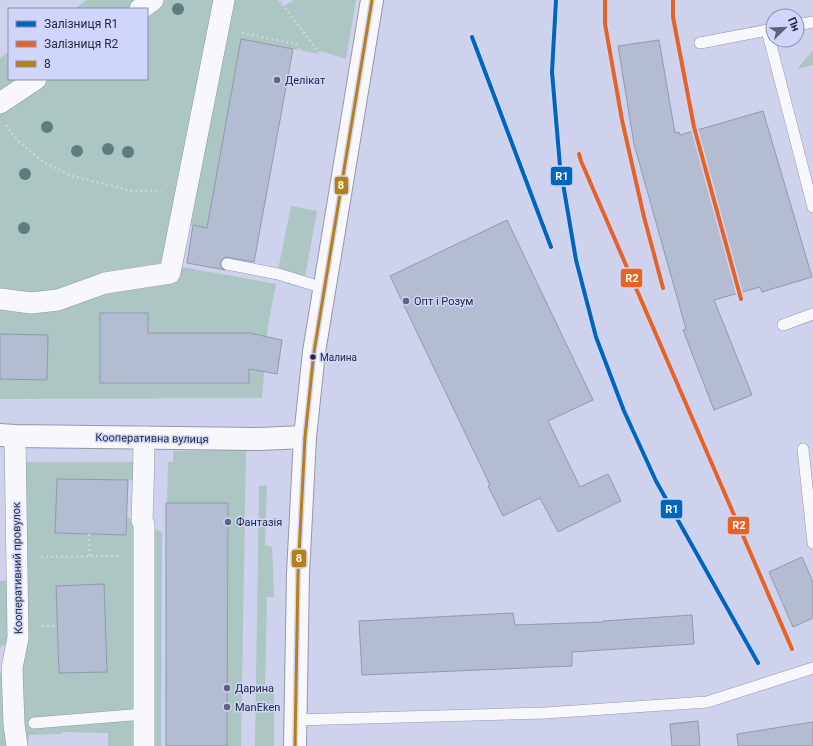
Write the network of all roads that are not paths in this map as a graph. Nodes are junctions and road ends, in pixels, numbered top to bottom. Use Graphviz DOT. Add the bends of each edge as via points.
graph roads {
  1 [pos="154,0"];
  2 [pos="224,0"];
  3 [pos="372,0"];
  4 [pos="142,8"];
  5 [pos="765,31"];
  6 [pos="700,43"];
  7 [pos="774,48"];
  8 [pos="35,80"];
  9 [pos="2,113"];
  10 [pos="813,207"];
  11 [pos="228,264"];
  12 [pos="324,288"];
  13 [pos="0,299"];
  14 [pos="813,314"];
  15 [pos="782,325"];
  16 [pos="8,436"];
  17 [pos="144,437"];
  18 [pos="305,437"];
  19 [pos="803,449"];
  20 [pos="813,543"];
  21 [pos="813,668"];
  22 [pos="6,670"];
  23 [pos="144,714"];
  24 [pos="295,720"];
  25 [pos="34,723"];
  26 [pos="17,746"];
  27 [pos="144,746"];
  28 [pos="295,746"];
  1 -- 4 [label="street"];
  2 -- 13 [label="street" via="170,273 105,282 58,300 31,303"];
  3 -- 12 [label="main road"];
  5 -- 6 [label="lane"];
  7 -- 10 [label="lane"];
  8 -- 9 [label="street"];
  11 -- 12 [label="lane" via="278,274"];
  12 -- 18 [label="main road"];
  14 -- 15 [label="lane"];
  16 -- 17 [label="main road, Кооперативна вулиця"];
  16 -- 22 [label="street, Кооперативний провулок" via="16,556 18,638"];
  17 -- 18 [label="main road, Кооперативна вулиця"];
  17 -- 23 [label="street"];
  18 -- 24 [label="main road" via="298,574"];
  19 -- 20 [label="lane"];
  21 -- 24 [label="lane" via="707,702 545,713"];
  22 -- 26 [label="street, Кооперативний провулок"];
  23 -- 25 [label="lane"];
  23 -- 27 [label="street"];
  24 -- 28 [label="main road"];
}
